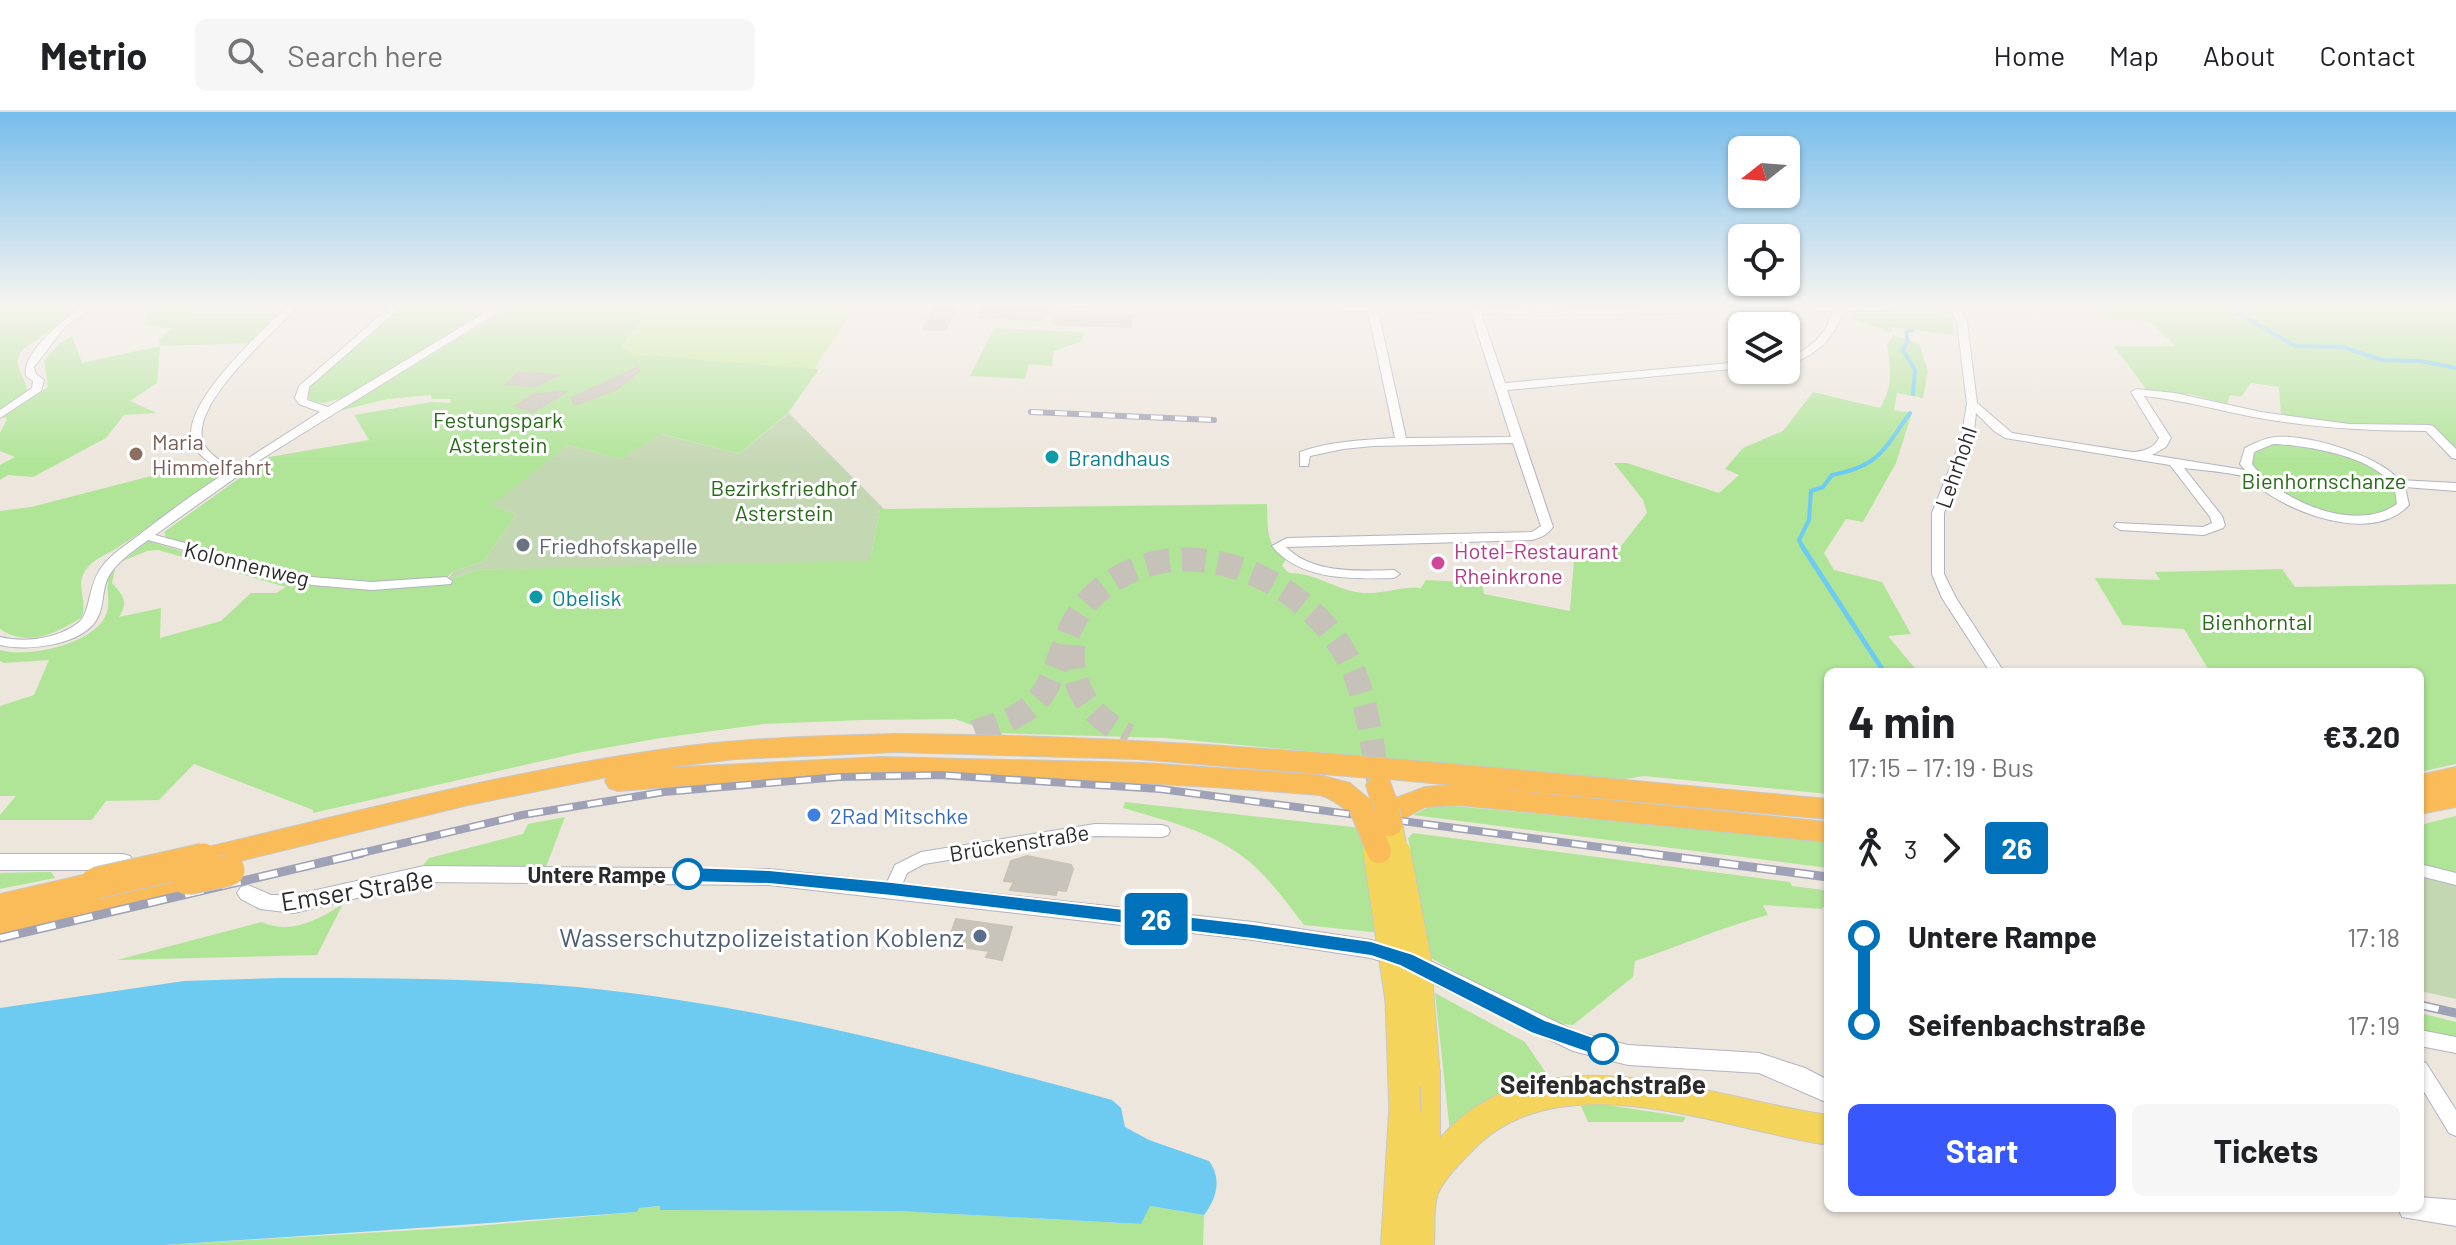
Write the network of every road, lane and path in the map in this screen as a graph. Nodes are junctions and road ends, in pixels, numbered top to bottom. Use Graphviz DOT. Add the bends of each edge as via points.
graph roads {
  1 [pos="35,359"];
  2 [pos="244,359"];
  3 [pos="336,359"];
  4 [pos="415,359"];
  5 [pos="1383,359"];
  6 [pos="1491,359"];
  7 [pos="1966,359"];
  8 [pos="1728,366"];
  9 [pos="1501,387"];
  10 [pos="1972,404"];
  11 [pos="329,411"];
  12 [pos="0,415"];
  13 [pos="1519,440"];
  14 [pos="1401,442"];
  15 [pos="2129,456"];
  16 [pos="2456,456"];
  17 [pos="1304,464"];
  18 [pos="2176,465"];
  19 [pos="233,473"];
  20 [pos="2252,475"];
  21 [pos="2395,483"];
  22 [pos="2456,487"];
  23 [pos="2120,526"];
  24 [pos="146,536"];
  25 [pos="1394,574"];
  26 [pos="446,581"];
  27 [pos="0,641"];
  28 [pos="1994,668"];
  29 [pos="975,732"];
  30 [pos="1129,736"];
  31 [pos="882,745"];
  32 [pos="1179,752"];
  33 [pos="2456,777"];
  34 [pos="596,783"];
  35 [pos="2438,798"];
  36 [pos="1824,809"];
  37 [pos="1379,810"];
  38 [pos="1824,819"];
  39 [pos="1162,831"];
  40 [pos="1824,832"];
  41 [pos="0,862"];
  42 [pos="123,862"];
  43 [pos="195,869"];
  44 [pos="2424,871"];
  45 [pos="2456,879"];
  46 [pos="892,889"];
  47 [pos="248,893"];
  48 [pos="0,905"];
  49 [pos="0,923"];
  50 [pos="2424,1039"];
  51 [pos="2456,1045"];
  52 [pos="2424,1075"];
  53 [pos="1824,1090"];
  54 [pos="2456,1127"];
  55 [pos="1824,1129"];
  56 [pos="1421,1190"];
  57 [pos="2424,1209"];
  58 [pos="2456,1213"];
  59 [pos="1398,1245"];
  60 [pos="1417,1245"];
  1 -- 12 [label="street" via="29,367 39,380 37,389"];
  2 -- 19 [label="street" via="207,399 196,420 197,442"];
  3 -- 11 [label="street" via="304,386 300,398"];
  4 -- 11 [label="street, Kolonnenweg"];
  5 -- 14 [label="street"];
  6 -- 9 [label="street"];
  7 -- 10 [label="street, Lehrhohl"];
  8 -- 9 [label="street"];
  9 -- 13 [label="street"];
  10 -- 15 [label="street" via="1985,412 1989,424 2009,436"];
  10 -- 28 [label="street, Lehrhohl" via="1967,440 1938,513 1938,574"];
  11 -- 19 [label="street, Kolonnenweg"];
  13 -- 14 [label="street"];
  13 -- 25 [label="street" via="1547,527 1540,534 1278,546 1317,568 1355,575"];
  14 -- 17 [label="street" via="1316,449 1304,454"];
  15 -- 16 [label="street" via="2144,455 2165,438 2136,392 2349,427 2429,428"];
  15 -- 18 [label="street"];
  18 -- 20 [label="street"];
  18 -- 23 [label="street" via="2219,525 2204,531"];
  19 -- 24 [label="street, Kolonnenweg"];
  20 -- 21 [label="street" via="2245,460 2251,448 2294,441 2352,455"];
  20 -- 21 [label="street" via="2297,504 2356,518 2384,517 2399,510 2403,497"];
  21 -- 22 [label="street"];
  24 -- 26 [label="street, Kolonnenweg" via="312,581 372,586"];
  24 -- 27 [label="street, Kolonnenweg" via="104,570 92,617 80,629 25,646"];
  29 -- 31 [label="highway"];
  30 -- 32 [label="highway"];
  31 -- 32 [label="highway"];
  31 -- 43 [label="highway" via="736,750 627,765 527,784"];
  32 -- 36 [label="highway"];
  33 -- 35 [label="highway"];
  34 -- 37 [label="highway" via="821,766 1059,767 1319,785"];
  34 -- 38 [label="highway" via="677,767 768,758 1034,755 1235,765"];
  34 -- 43 [label="highway, bridge" via="229,870"];
  37 -- 40 [label="highway" via="1446,795"];
  37 -- 56 [label="main road, bridge" via="1415,957 1424,1071"];
  37 -- 59 [label="main road, bridge" via="1401,1000 1405,1113"];
  39 -- 46 [label="street, Brückenstraße" via="1095,830 921,858 901,869"];
  41 -- 42 [label="street"];
  43 -- 48 [label="highway, bridge" via="96,883"];
  43 -- 49 [label="highway"];
  44 -- 45 [label="street"];
  46 -- 47 [label="street, Emser Straße" via="755,877 424,874 294,904 268,903"];
  46 -- 53 [label="street, Emser Straße" via="1371,949 1406,960 1573,1041 1628,1055 1759,1063"];
  50 -- 51 [label="street"];
  52 -- 54 [label="street"];
  55 -- 56 [label="main road" via="1588,1086 1553,1090 1526,1096 1478,1124 1450,1149"];
  56 -- 60 [label="main road"];
  57 -- 58 [label="street"];
}
